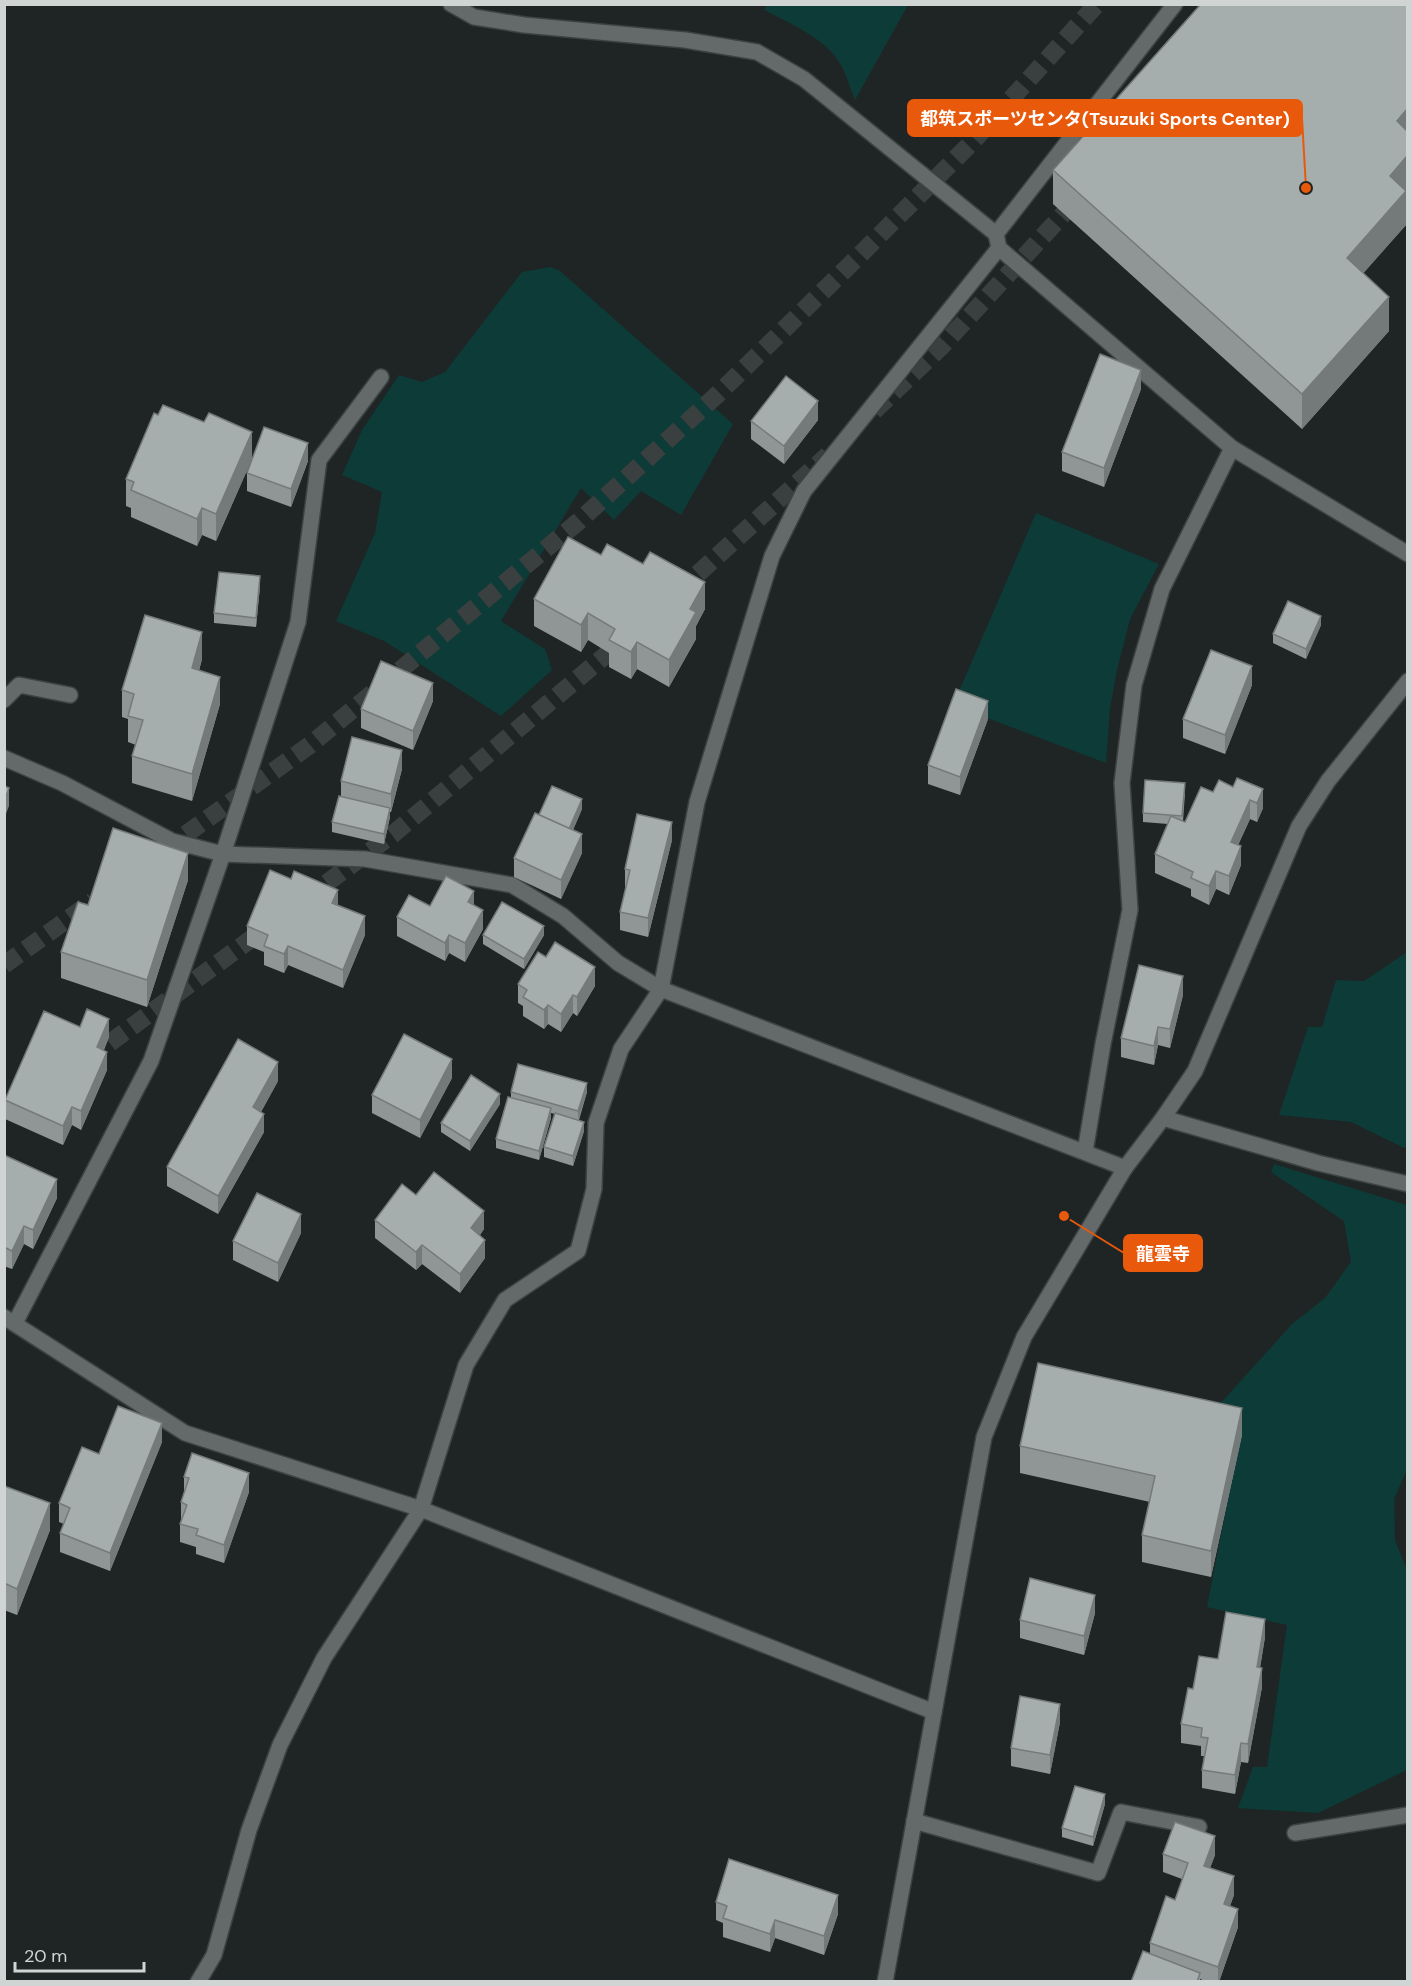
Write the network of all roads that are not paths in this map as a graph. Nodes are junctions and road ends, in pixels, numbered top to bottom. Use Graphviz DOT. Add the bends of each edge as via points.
graph roads {
  1 [pos="451,4"];
  2 [pos="1175,4"];
  3 [pos="998,241"];
  4 [pos="381,377"];
  5 [pos="1232,448"];
  6 [pos="1407,554"];
  7 [pos="1407,681"];
  8 [pos="70,695"];
  9 [pos="4,700"];
  10 [pos="4,758"];
  11 [pos="223,854"];
  12 [pos="661,989"];
  13 [pos="1163,1118"];
  14 [pos="1085,1152"];
  15 [pos="1125,1168"];
  16 [pos="1407,1184"];
  17 [pos="10,1320"];
  18 [pos="421,1509"];
  19 [pos="934,1712"];
  20 [pos="1407,1815"];
  21 [pos="914,1821"];
  22 [pos="1199,1827"];
  23 [pos="1295,1833"];
  24 [pos="198,1982"];
  25 [pos="885,1982"];
  1 -- 3 [label="street" via="474,16 524,25 685,40 757,52 804,79"];
  2 -- 3 [label="street"];
  3 -- 5 [label="street"];
  3 -- 12 [label="street" via="804,491 772,556 697,802"];
  4 -- 11 [label="street" via="319,460 297,622"];
  5 -- 6 [label="street"];
  5 -- 14 [label="street" via="1162,589 1134,685 1122,783 1130,910"];
  7 -- 13 [label="street" via="1328,781 1299,825 1195,1071"];
  8 -- 9 [label="street" via="19,685"];
  10 -- 11 [label="street" via="62,783 172,841"];
  11 -- 12 [label="street" via="365,859 512,885 563,916 618,963"];
  11 -- 17 [label="street" via="151,1061"];
  12 -- 14 [label="street"];
  12 -- 18 [label="street" via="621,1049 596,1123 594,1189 578,1251 505,1300 466,1365"];
  13 -- 15 [label="street"];
  13 -- 16 [label="street"];
  14 -- 15 [label="street"];
  15 -- 19 [label="street" via="1024,1337 984,1437"];
  17 -- 18 [label="street" via="185,1433"];
  18 -- 19 [label="street"];
  18 -- 24 [label="street" via="324,1658 280,1745 249,1830 214,1955"];
  19 -- 21 [label="street"];
  20 -- 23 [label="street"];
  21 -- 22 [label="street" via="1098,1873 1120,1812"];
  21 -- 25 [label="street"];
}
